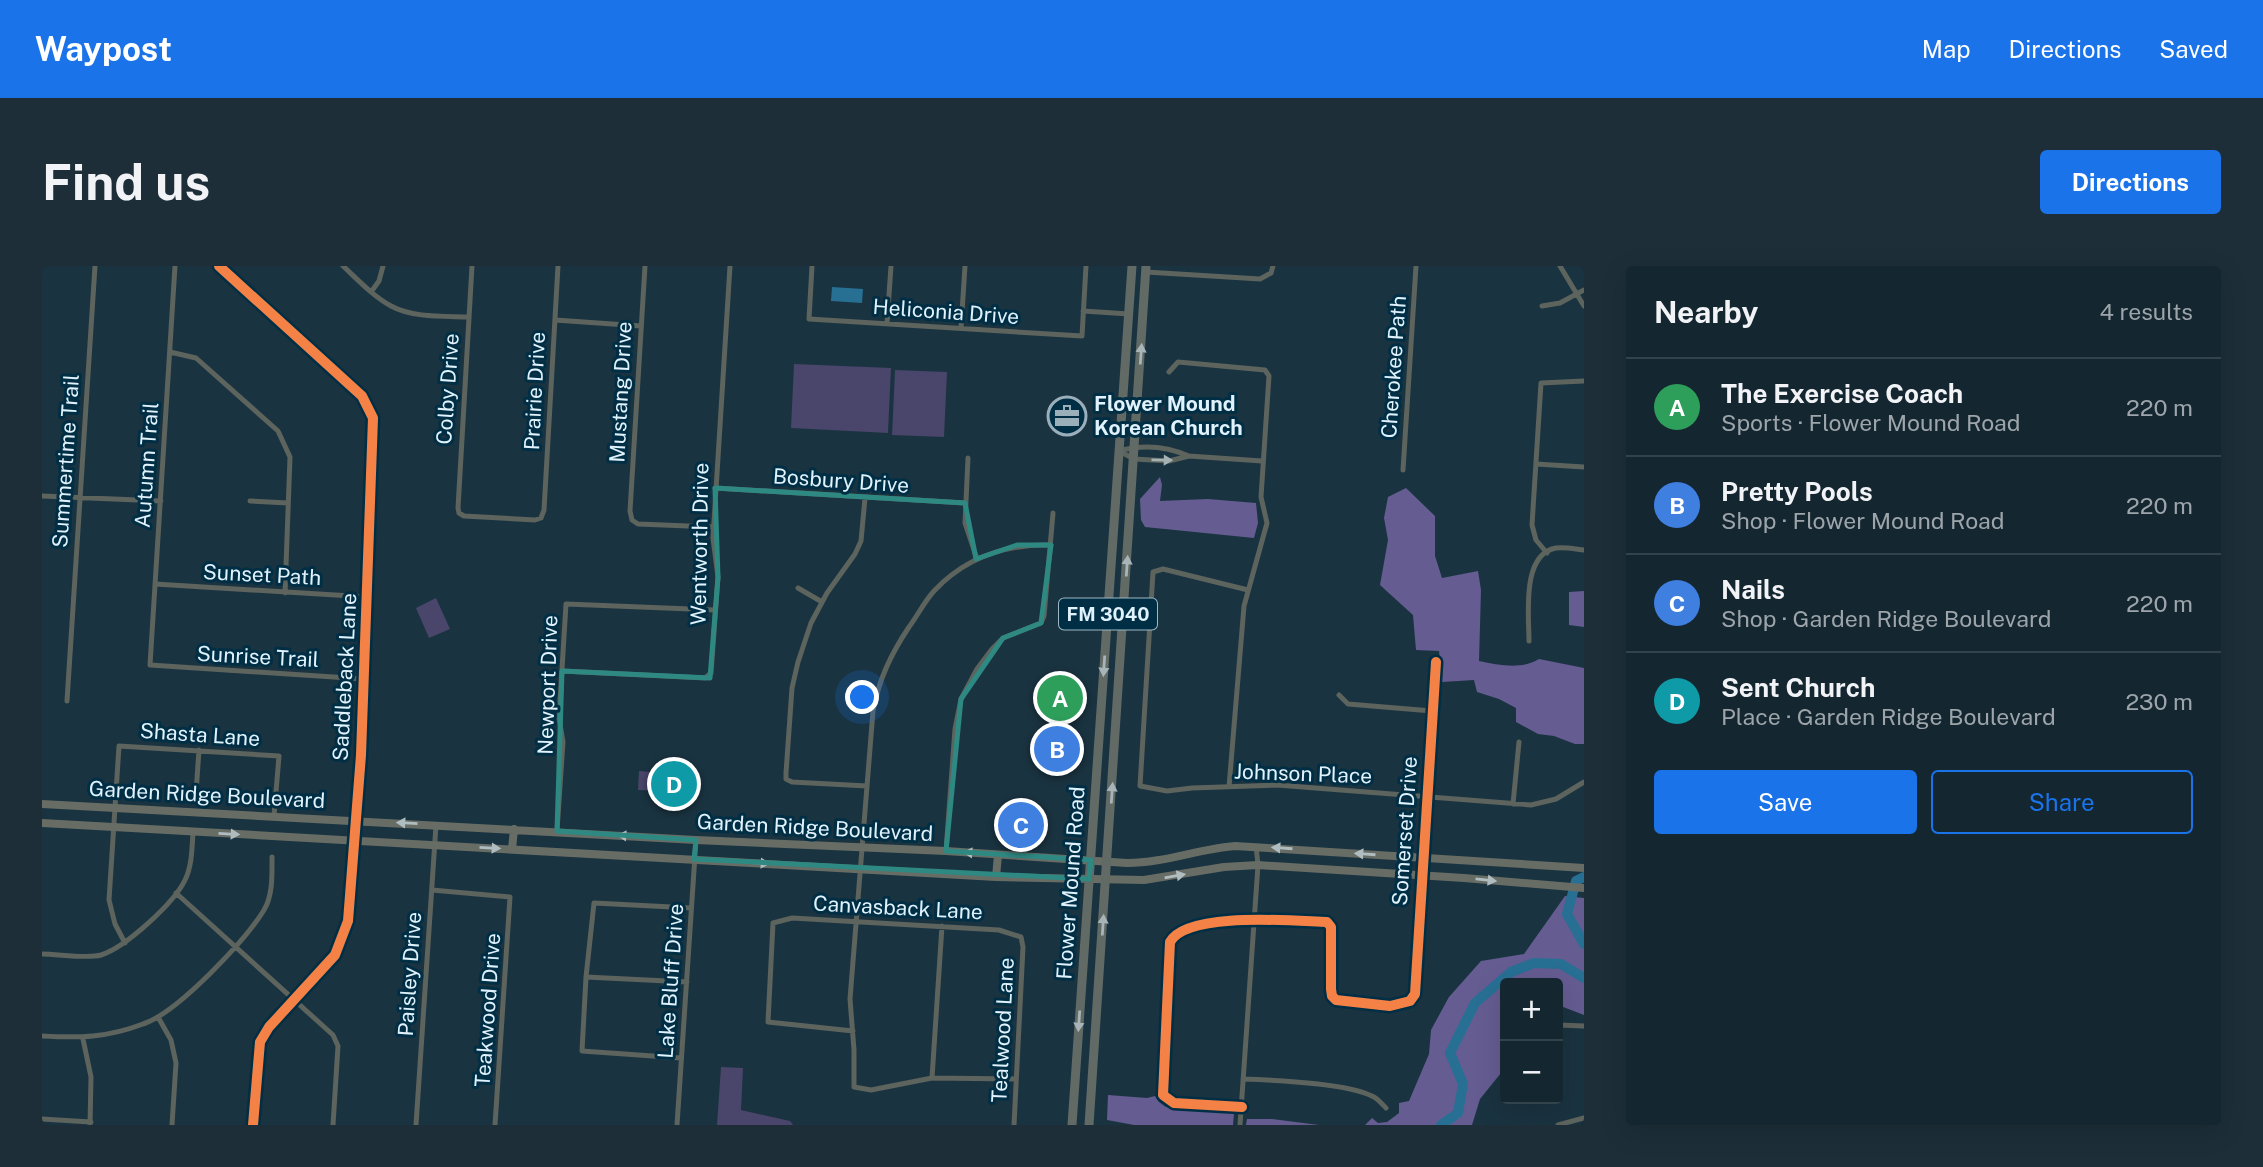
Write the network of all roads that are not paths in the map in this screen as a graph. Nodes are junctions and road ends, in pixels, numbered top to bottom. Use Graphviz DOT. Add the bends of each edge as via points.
graph roads {
  1 [pos="94,266"];
  2 [pos="175,266"];
  3 [pos="219,266"];
  4 [pos="344,266"];
  5 [pos="383,266"];
  6 [pos="472,266"];
  7 [pos="558,266"];
  8 [pos="645,266"];
  9 [pos="730,266"];
  10 [pos="813,266"];
  11 [pos="891,266"];
  12 [pos="965,266"];
  13 [pos="1086,266"];
  14 [pos="1132,266"];
  15 [pos="1187,266"];
  16 [pos="1273,266"];
  17 [pos="1416,266"];
  18 [pos="1560,266"];
  19 [pos="1146,269"];
  20 [pos="1185,275"];
  21 [pos="1584,290"];
  22 [pos="370,292"];
  23 [pos="1577,294"];
  24 [pos="1542,306"];
  25 [pos="1584,306"];
  26 [pos="1083,311"];
  27 [pos="1129,314"];
  28 [pos="469,317"];
  29 [pos="555,320"];
  30 [pos="887,324"];
  31 [pos="641,326"];
  32 [pos="961,328"];
  33 [pos="170,352"];
  34 [pos="1169,373"];
  35 [pos="1584,381"];
  36 [pos="1135,447"];
  37 [pos="1119,451"];
  38 [pos="1189,456"];
  39 [pos="968,458"];
  40 [pos="1135,459"];
  41 [pos="1262,461"];
  42 [pos="1536,464"];
  43 [pos="1584,467"];
  44 [pos="1403,470"];
  45 [pos="715,488"];
  46 [pos="42,496"];
  47 [pos="865,498"];
  48 [pos="80,499"];
  49 [pos="161,501"];
  50 [pos="250,501"];
  51 [pos="288,503"];
  52 [pos="965,503"];
  53 [pos="1054,513"];
  54 [pos="541,518"];
  55 [pos="713,527"];
  56 [pos="1051,545"];
  57 [pos="1584,550"];
  58 [pos="1547,553"];
  59 [pos="976,559"];
  60 [pos="155,584"];
  61 [pos="799,588"];
  62 [pos="1248,590"];
  63 [pos="285,593"];
  64 [pos="368,597"];
  65 [pos="822,602"];
  66 [pos="715,610"];
  67 [pos="1529,642"];
  68 [pos="1436,662"];
  69 [pos="150,665"];
  70 [pos="562,671"];
  71 [pos="364,679"];
  72 [pos="1339,695"];
  73 [pos="67,701"];
  74 [pos="1432,711"];
  75 [pos="1519,742"];
  76 [pos="199,750"];
  77 [pos="1584,782"];
  78 [pos="867,786"];
  79 [pos="1229,787"];
  80 [pos="196,793"];
  81 [pos="1427,797"];
  82 [pos="42,804"];
  83 [pos="1513,804"];
  84 [pos="114,808"];
  85 [pos="274,817"];
  86 [pos="357,820"];
  87 [pos="42,823"];
  88 [pos="436,825"];
  89 [pos="112,827"];
  90 [pos="514,829"];
  91 [pos="557,831"];
  92 [pos="193,832"];
  93 [pos="696,840"];
  94 [pos="356,841"];
  95 [pos="435,845"];
  96 [pos="1256,846"];
  97 [pos="862,848"];
  98 [pos="512,849"];
  99 [pos="946,851"];
  100 [pos="999,855"];
  101 [pos="272,858"];
  102 [pos="1422,858"];
  103 [pos="694,859"];
  104 [pos="1091,860"];
  105 [pos="1108,862"];
  106 [pos="1258,865"];
  107 [pos="860,869"];
  108 [pos="1584,869"];
  109 [pos="1421,876"];
  110 [pos="996,877"];
  111 [pos="1090,879"];
  112 [pos="1107,880"];
  113 [pos="1584,888"];
  114 [pos="432,890"];
  115 [pos="176,893"];
  116 [pos="691,908"];
  117 [pos="1254,920"];
  118 [pos="856,922"];
  119 [pos="942,926"];
  120 [pos="1021,937"];
  121 [pos="125,943"];
  122 [pos="234,946"];
  123 [pos="42,954"];
  124 [pos="586,976"];
  125 [pos="687,982"];
  126 [pos="294,1001"];
  127 [pos="158,1017"];
  128 [pos="1563,1025"];
  129 [pos="1584,1027"];
  130 [pos="853,1031"];
  131 [pos="42,1036"];
  132 [pos="83,1039"];
  133 [pos="681,1059"];
  134 [pos="932,1079"];
  135 [pos="1016,1079"];
  136 [pos="1243,1079"];
  137 [pos="1242,1107"];
  138 [pos="1386,1108"];
  139 [pos="1584,1118"];
  140 [pos="42,1119"];
  141 [pos="91,1123"];
  142 [pos="172,1125"];
  143 [pos="253,1125"];
  144 [pos="333,1125"];
  145 [pos="416,1125"];
  146 [pos="495,1125"];
  147 [pos="677,1125"];
  148 [pos="1014,1125"];
  149 [pos="1072,1125"];
  150 [pos="1089,1125"];
  151 [pos="1240,1125"];
  152 [pos="1558,1125"];
  1 -- 48 [label="street, Summertime Trail"];
  2 -- 33 [label="street, Autumn Trail"];
  3 -- 64 [label="street, Saddleback Lane" via="370,407 374,430"];
  4 -- 22 [label="street"];
  5 -- 22 [label="street"];
  6 -- 28 [label="street, Colby Drive"];
  7 -- 29 [label="street, Prairie Drive"];
  8 -- 31 [label="street, Mustang Drive"];
  9 -- 45 [label="street, Wentworth Drive"];
  10 -- 30 [label="street, Heliconia Drive" via="808,319"];
  11 -- 30 [label="street"];
  12 -- 32 [label="street"];
  13 -- 26 [label="street"];
  14 -- 27 [label="main road, Flower Mound Road / FM 3040"];
  15 -- 20 [label="street"];
  16 -- 20 [label="street" via="1271,273 1260,279"];
  17 -- 44 [label="street, Cherokee Path"];
  18 -- 23 [label="street"];
  19 -- 20 [label="street"];
  36 -- 19 [label="main road, Flower Mound Road / FM 3040, one-way"];
  21 -- 23 [label="street"];
  22 -- 28 [label="street" via="406,312"];
  23 -- 24 [label="street"];
  23 -- 25 [label="street"];
  26 -- 27 [label="street"];
  26 -- 32 [label="street, Heliconia Drive" via="1082,336"];
  27 -- 37 [label="main road, Flower Mound Road / FM 3040"];
  28 -- 54 [label="street, Colby Drive" via="459,513"];
  29 -- 31 [label="street"];
  29 -- 54 [label="street, Prairie Drive"];
  30 -- 32 [label="street, Heliconia Drive"];
  31 -- 55 [label="street, Mustang Drive" via="632,520"];
  33 -- 49 [label="street, Autumn Trail"];
  33 -- 51 [label="street" via="196,358 278,431 290,457"];
  34 -- 41 [label="street" via="1178,362 1265,370 1269,376"];
  35 -- 42 [label="street" via="1541,383"];
  36 -- 37 [label="street"];
  36 -- 38 [label="street" via="1173,449"];
  36 -- 40 [label="main road, Flower Mound Road / FM 3040"];
  37 -- 40 [label="street"];
  37 -- 104 [label="main road, Flower Mound Road / FM 3040, one-way"];
  40 -- 38 [label="street, one-way" via="1169,461"];
  38 -- 41 [label="street"];
  39 -- 52 [label="street"];
  105 -- 40 [label="main road, Flower Mound Road / FM 3040, one-way"];
  41 -- 62 [label="street" via="1261,497 1267,523"];
  42 -- 43 [label="street"];
  42 -- 58 [label="street" via="1532,525 1536,540"];
  45 -- 47 [label="street, Bosbury Drive"];
  45 -- 55 [label="street, Wentworth Drive"];
  46 -- 48 [label="street"];
  47 -- 52 [label="street, Bosbury Drive"];
  47 -- 65 [label="street" via="861,541"];
  48 -- 49 [label="street"];
  48 -- 73 [label="street, Summertime Trail"];
  49 -- 60 [label="street, Autumn Trail"];
  50 -- 51 [label="street"];
  51 -- 63 [label="street"];
  52 -- 59 [label="street" via="966,528"];
  53 -- 56 [label="street"];
  55 -- 66 [label="street, Wentworth Drive" via="718,577"];
  56 -- 59 [label="street" via="1017,545"];
  56 -- 99 [label="street" via="1041,623 1003,638 977,669 961,699"];
  57 -- 58 [label="street" via="1555,548"];
  58 -- 67 [label="street" via="1535,564 1530,584"];
  59 -- 78 [label="street" via="934,591 885,668 873,711"];
  60 -- 63 [label="street, Sunset Path"];
  60 -- 69 [label="street, Autumn Trail"];
  61 -- 65 [label="street"];
  62 -- 79 [label="street"];
  62 -- 79 [label="street, Johnson Place" via="1163,569 1153,572 1140,786 1167,792"];
  63 -- 64 [label="street, Sunset Path"];
  64 -- 71 [label="street, Saddleback Lane"];
  65 -- 78 [label="street" via="795,675 786,779"];
  66 -- 70 [label="street, Wentworth Drive" via="711,673 705,678"];
  66 -- 70 [label="street, Newport Drive" via="566,604"];
  68 -- 74 [label="street, Somerset Drive"];
  69 -- 71 [label="street, Sunrise Trail"];
  70 -- 91 [label="street, Newport Drive"];
  71 -- 86 [label="street, Saddleback Lane"];
  72 -- 74 [label="street" via="1348,704"];
  74 -- 81 [label="street, Somerset Drive"];
  75 -- 83 [label="street"];
  76 -- 80 [label="street"];
  76 -- 84 [label="street, Shasta Lane" via="119,746"];
  76 -- 85 [label="street, Shasta Lane" via="279,756"];
  77 -- 83 [label="street, Johnson Place" via="1548,802"];
  78 -- 97 [label="street"];
  79 -- 81 [label="street, Johnson Place" via="1277,785"];
  81 -- 83 [label="street, Johnson Place"];
  81 -- 102 [label="street, Somerset Drive"];
  82 -- 84 [label="main road, Garden Ridge Boulevard"];
  84 -- 85 [label="main road, Garden Ridge Boulevard"];
  84 -- 89 [label="street"];
  85 -- 86 [label="main road, Garden Ridge Boulevard"];
  88 -- 86 [label="main road, Garden Ridge Boulevard, one-way"];
  86 -- 94 [label="street, Saddleback Lane"];
  87 -- 89 [label="main road, Garden Ridge Boulevard"];
  88 -- 90 [label="main road, Garden Ridge Boulevard"];
  88 -- 95 [label="street, Paisley Drive"];
  89 -- 92 [label="main road, Garden Ridge Boulevard"];
  89 -- 121 [label="street" via="108,900"];
  90 -- 91 [label="main road, Garden Ridge Boulevard"];
  90 -- 98 [label="main road"];
  93 -- 91 [label="main road, Garden Ridge Boulevard, one-way"];
  92 -- 94 [label="main road, Garden Ridge Boulevard, one-way"];
  92 -- 115 [label="street" via="190,868"];
  93 -- 97 [label="main road, Garden Ridge Boulevard"];
  93 -- 103 [label="street, Lake Bluff Drive"];
  94 -- 95 [label="main road, Garden Ridge Boulevard"];
  94 -- 126 [label="street, Saddleback Lane" via="348,921 341,944"];
  95 -- 98 [label="main road, Garden Ridge Boulevard, one-way"];
  95 -- 114 [label="street, Paisley Drive"];
  102 -- 96 [label="main road, Garden Ridge Boulevard, one-way"];
  96 -- 105 [label="main road, Garden Ridge Boulevard" via="1214,848 1150,862"];
  96 -- 106 [label="street"];
  97 -- 99 [label="main road, Garden Ridge Boulevard"];
  97 -- 107 [label="street"];
  98 -- 103 [label="main road, Garden Ridge Boulevard"];
  100 -- 99 [label="main road, Garden Ridge Boulevard, one-way"];
  100 -- 104 [label="main road, Garden Ridge Boulevard"];
  100 -- 110 [label="main road"];
  101 -- 122 [label="street" via="265,909"];
  102 -- 108 [label="main road, Garden Ridge Boulevard"];
  102 -- 109 [label="street, Somerset Drive"];
  103 -- 107 [label="main road, Garden Ridge Boulevard, one-way"];
  103 -- 116 [label="street, Lake Bluff Drive"];
  104 -- 105 [label="main road, Garden Ridge Boulevard"];
  104 -- 111 [label="main road, Flower Mound Road / FM 3040"];
  105 -- 112 [label="main road, Flower Mound Road / FM 3040"];
  106 -- 109 [label="main road, Garden Ridge Boulevard"];
  112 -- 106 [label="main road, Garden Ridge Boulevard, one-way" via="1144,880"];
  106 -- 117 [label="street"];
  107 -- 110 [label="main road, Garden Ridge Boulevard"];
  107 -- 118 [label="street"];
  109 -- 113 [label="main road, Garden Ridge Boulevard, one-way"];
  109 -- 117 [label="street, Somerset Drive" via="1415,994 1390,1006 1332,996 1329,923"];
  110 -- 111 [label="main road, Garden Ridge Boulevard"];
  111 -- 112 [label="main road, Garden Ridge Boulevard"];
  111 -- 149 [label="main road, Flower Mound Road / FM 3040, one-way"];
  150 -- 112 [label="main road, Flower Mound Road / FM 3040, one-way"];
  114 -- 145 [label="street, Paisley Drive"];
  114 -- 146 [label="street, Teakwood Drive" via="510,897"];
  115 -- 121 [label="street"];
  115 -- 122 [label="street"];
  116 -- 124 [label="street" via="594,903"];
  116 -- 125 [label="street, Lake Bluff Drive"];
  117 -- 136 [label="street"];
  117 -- 137 [label="street" via="1190,928 1170,942 1163,1095 1174,1103"];
  118 -- 119 [label="street, Canvasback Lane"];
  118 -- 130 [label="street" via="850,999"];
  118 -- 130 [label="street, Canvasback Lane" via="792,918 773,923 767,1019 771,1024"];
  119 -- 120 [label="street, Canvasback Lane" via="999,930"];
  119 -- 134 [label="street"];
  120 -- 135 [label="street, Tealwood Lane"];
  121 -- 123 [label="street" via="99,956"];
  122 -- 126 [label="street"];
  122 -- 127 [label="street" via="204,980"];
  124 -- 125 [label="street"];
  124 -- 133 [label="street" via="582,1051"];
  125 -- 133 [label="street, Lake Bluff Drive"];
  126 -- 143 [label="street, Saddleback Lane" via="260,1042"];
  126 -- 144 [label="street" via="325,1027 338,1046"];
  127 -- 132 [label="street"];
  127 -- 142 [label="street" via="171,1040 176,1063"];
  128 -- 129 [label="street"];
  130 -- 134 [label="street" via="854,1087 870,1090"];
  131 -- 132 [label="street"];
  132 -- 141 [label="street" via="91,1077"];
  133 -- 147 [label="street, Lake Bluff Drive"];
  134 -- 135 [label="street"];
  135 -- 148 [label="street, Tealwood Lane"];
  136 -- 137 [label="street"];
  136 -- 138 [label="street" via="1346,1090 1373,1097"];
  137 -- 151 [label="street"];
  139 -- 152 [label="street"];
  140 -- 141 [label="street"];
}
